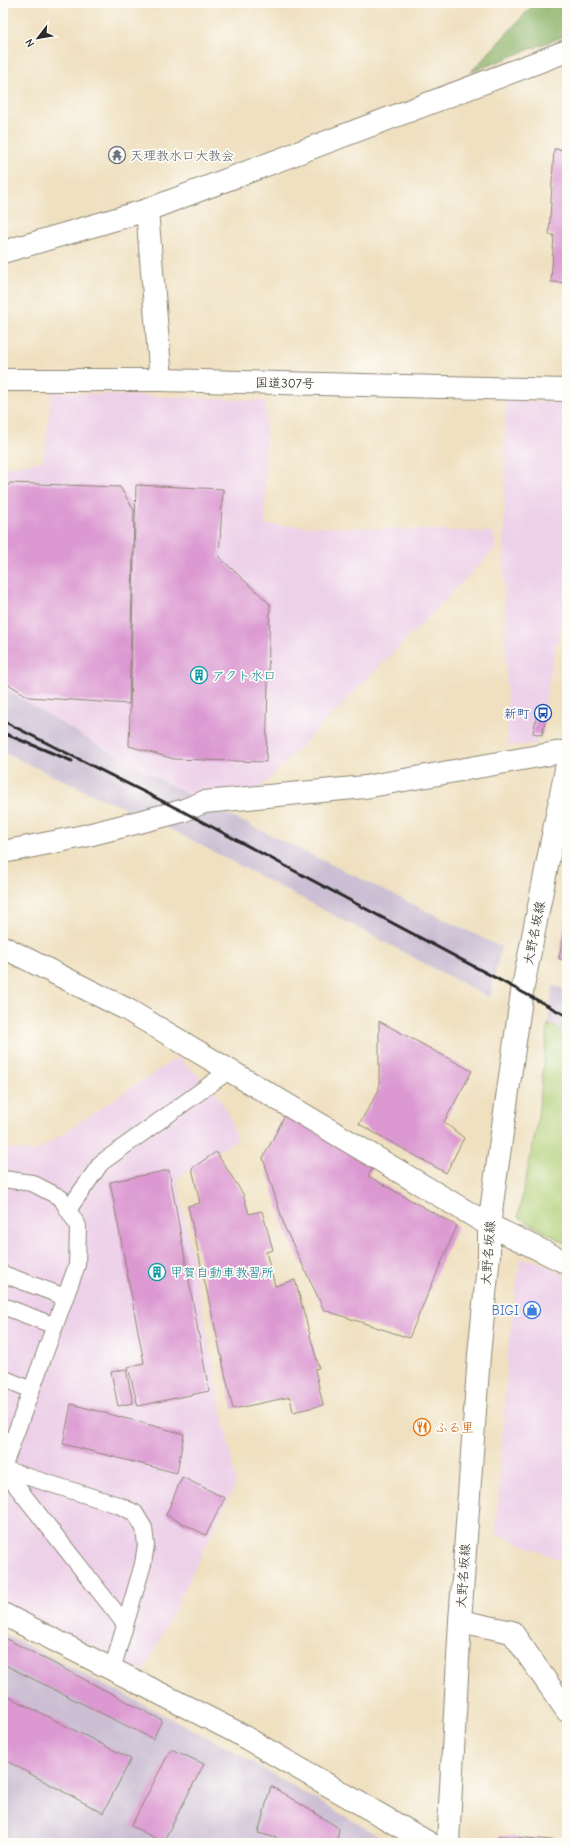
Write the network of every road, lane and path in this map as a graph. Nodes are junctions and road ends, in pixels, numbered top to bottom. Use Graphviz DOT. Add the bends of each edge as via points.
graph roads {
  1 [pos="567,50"];
  2 [pos="147,210"];
  3 [pos="3,252"];
  4 [pos="3,380"];
  5 [pos="161,380"];
  6 [pos="567,390"];
  7 [pos="567,751"];
  8 [pos="567,764"];
  9 [pos="3,852"];
  10 [pos="3,947"];
  11 [pos="230,1070"];
  12 [pos="3,1179"];
  13 [pos="68,1210"];
  14 [pos="490,1225"];
  15 [pos="567,1264"];
  16 [pos="3,1274"];
  17 [pos="65,1297"];
  18 [pos="3,1306"];
  19 [pos="55,1326"];
  20 [pos="3,1378"];
  21 [pos="31,1390"];
  22 [pos="3,1469"];
  23 [pos="3,1614"];
  24 [pos="460,1621"];
  25 [pos="125,1624"];
  26 [pos="112,1670"];
  27 [pos="567,1711"];
  28 [pos="429,1843"];
  29 [pos="448,1843"];
  1 -- 2 [label="main road"];
  2 -- 3 [label="main road"];
  2 -- 5 [label="main road"];
  4 -- 5 [label="main road, 国道307号"];
  5 -- 6 [label="main road, 国道307号"];
  7 -- 9 [label="main road" via="365,787 204,802 182,811 84,836"];
  8 -- 14 [label="main road, 大野名坂線" via="522,992"];
  10 -- 11 [label="main road" via="128,1010"];
  11 -- 13 [label="lane" via="101,1163"];
  11 -- 14 [label="main road"];
  12 -- 13 [label="lane" via="32,1183 61,1198"];
  13 -- 17 [label="lane" via="78,1226 77,1265"];
  14 -- 15 [label="main road"];
  14 -- 24 [label="main road, 大野名坂線"];
  16 -- 17 [label="lane"];
  17 -- 19 [label="lane"];
  18 -- 19 [label="lane"];
  19 -- 21 [label="lane"];
  20 -- 21 [label="lane"];
  21 -- 22 [label="lane"];
  22 -- 25 [label="lane"];
  22 -- 25 [label="lane" via="118,1505 135,1513 144,1528 146,1545"];
  23 -- 26 [label="main road"];
  24 -- 27 [label="main road" via="512,1632"];
  24 -- 29 [label="main road, 大野名坂線"];
  25 -- 26 [label="lane"];
  26 -- 28 [label="main road" via="234,1731"];
}
